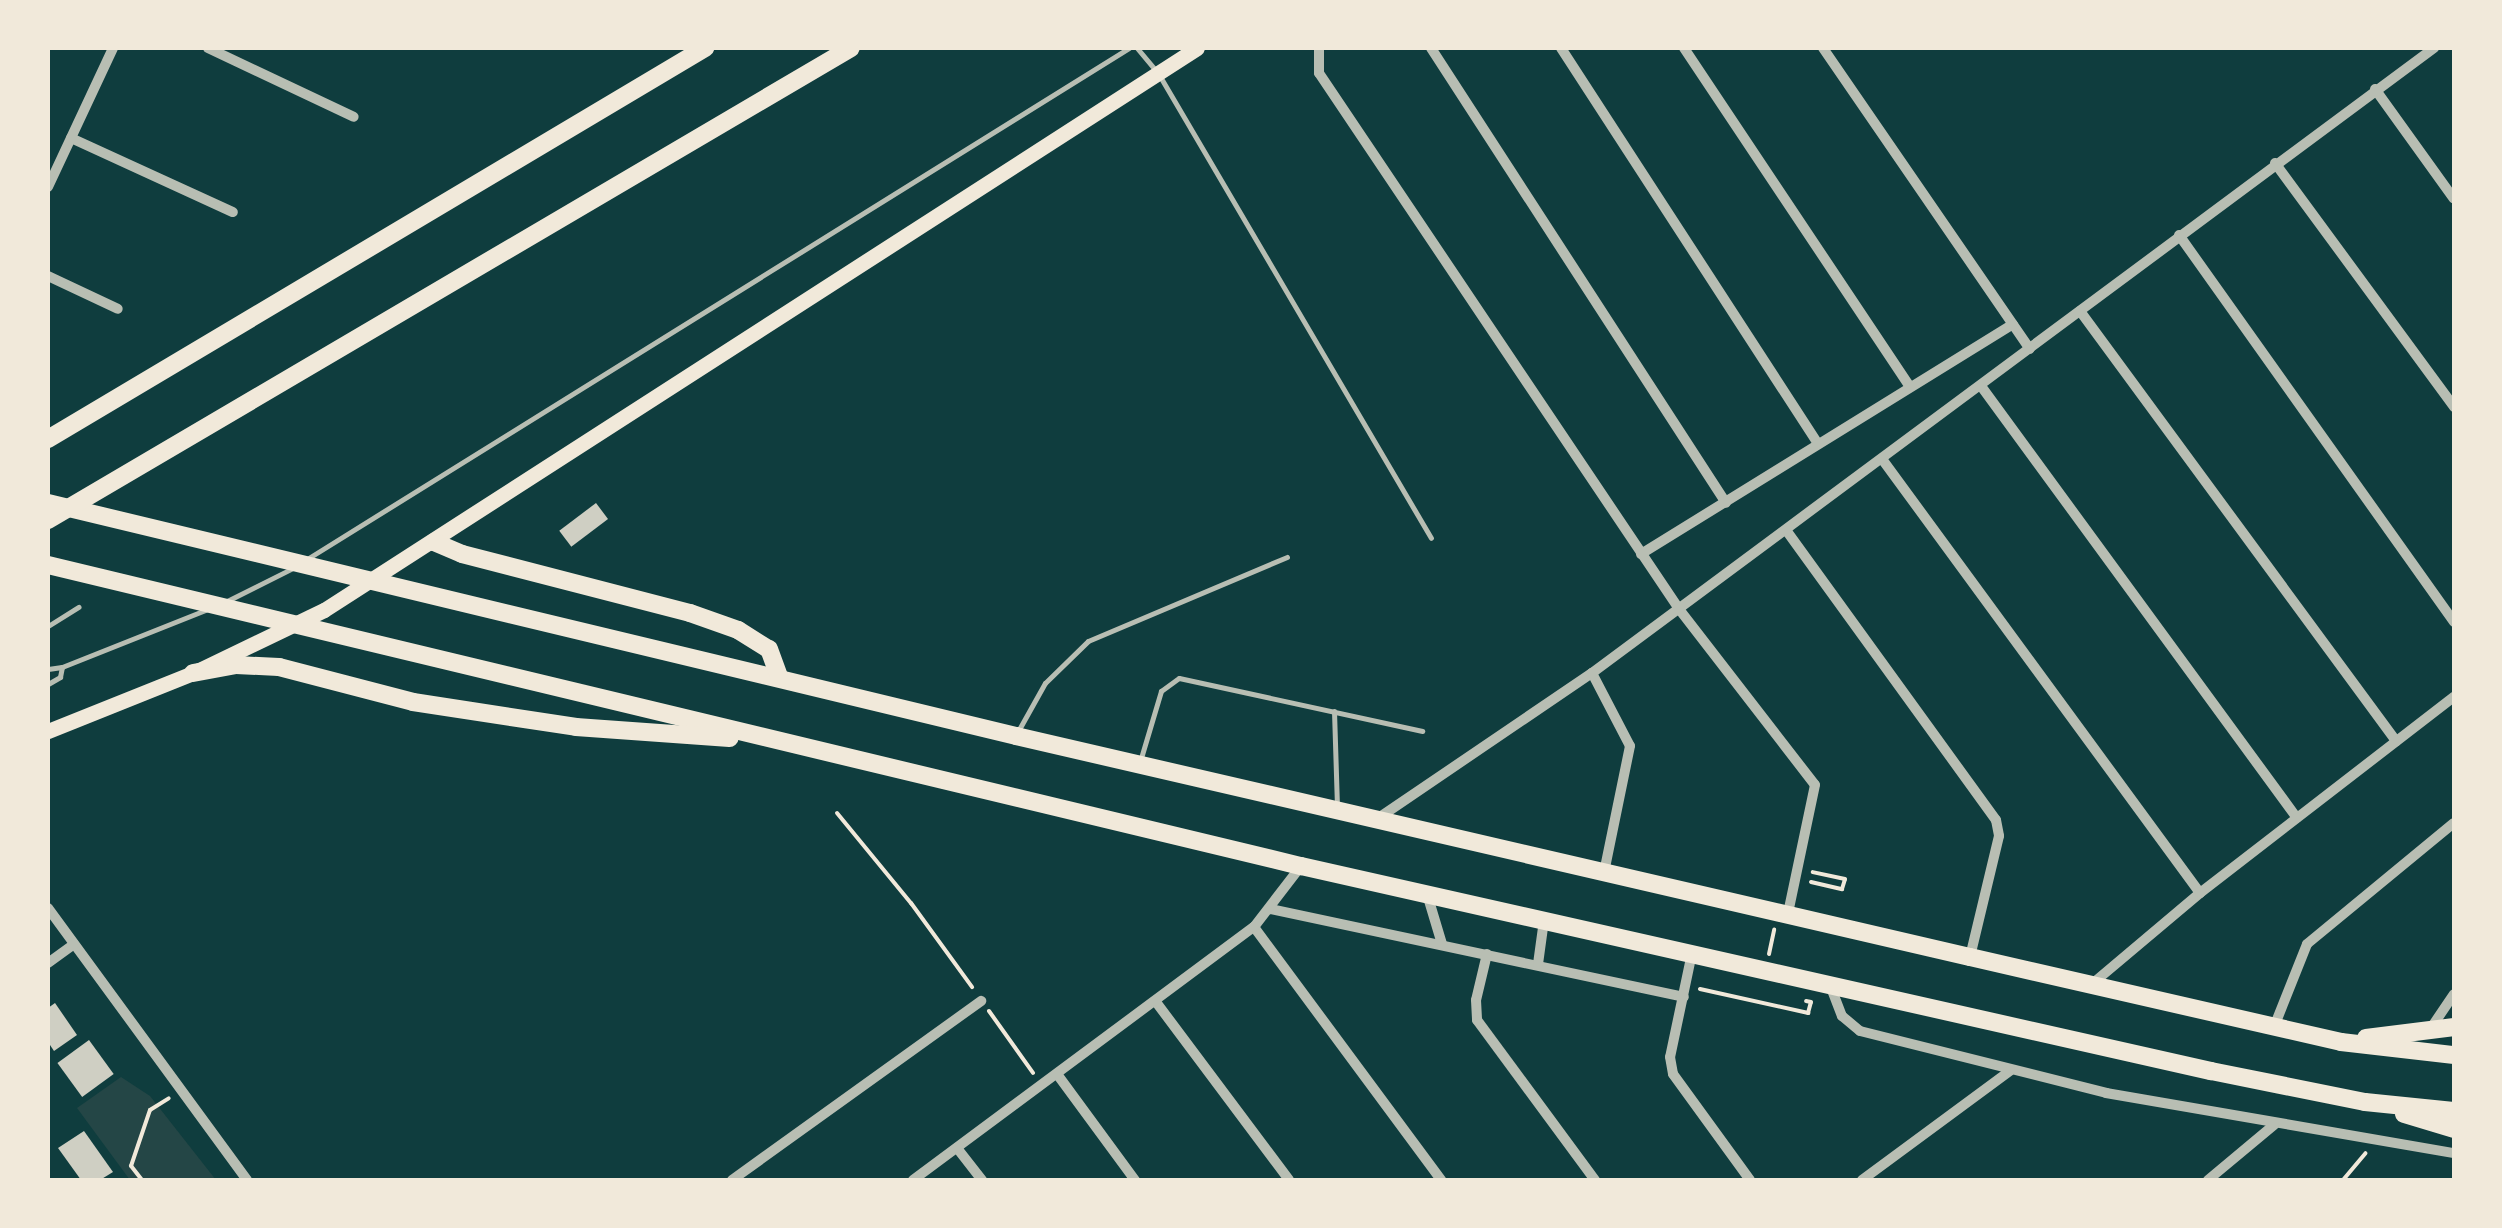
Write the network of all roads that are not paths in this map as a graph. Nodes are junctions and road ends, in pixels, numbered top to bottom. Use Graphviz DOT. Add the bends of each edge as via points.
graph roads {
  1 [pos="114,48"];
  2 [pos="208,48"];
  3 [pos="705,48"];
  4 [pos="851,48"];
  5 [pos="1129,48"];
  6 [pos="1137,48"];
  7 [pos="1197,48"];
  8 [pos="1319,48"];
  9 [pos="1431,48"];
  10 [pos="1561,48"];
  11 [pos="1684,48"];
  12 [pos="1823,48"];
  13 [pos="2434,48"];
  14 [pos="1158,72"];
  15 [pos="2374,90"];
  16 [pos="354,117"];
  17 [pos="70,138"];
  18 [pos="2275,162"];
  19 [pos="48,186"];
  20 [pos="2454,199"];
  21 [pos="232,212"];
  22 [pos="2180,235"];
  23 [pos="48,276"];
  24 [pos="118,309"];
  25 [pos="2080,311"];
  26 [pos="2013,324"];
  27 [pos="2030,348"];
  28 [pos="1981,386"];
  29 [pos="1910,387"];
  30 [pos="2454,407"];
  31 [pos="48,439"];
  32 [pos="1818,444"];
  33 [pos="1882,459"];
  34 [pos="48,503"];
  35 [pos="1726,503"];
  36 [pos="48,520"];
  37 [pos="1786,530"];
  38 [pos="1431,538"];
  39 [pos="434,542"];
  40 [pos="1642,554"];
  41 [pos="1287,556"];
  42 [pos="48,564"];
  43 [pos="79,607"];
  44 [pos="1679,609"];
  45 [pos="2454,622"];
  46 [pos="48,626"];
  47 [pos="62,667"];
  48 [pos="48,669"];
  49 [pos="193,673"];
  50 [pos="1592,673"];
  51 [pos="779,678"];
  52 [pos="48,684"];
  53 [pos="2454,698"];
  54 [pos="1334,711"];
  55 [pos="48,731"];
  56 [pos="1422,731"];
  57 [pos="1016,736"];
  58 [pos="758,738"];
  59 [pos="2396,742"];
  60 [pos="1140,764"];
  61 [pos="1337,810"];
  62 [pos="2297,818"];
  63 [pos="1377,820"];
  64 [pos="2454,823"];
  65 [pos="1301,866"];
  66 [pos="1604,873"];
  67 [pos="2200,893"];
  68 [pos="1426,894"];
  69 [pos="48,908"];
  70 [pos="1270,909"];
  71 [pos="1788,913"];
  72 [pos="1544,919"];
  73 [pos="1254,927"];
  74 [pos="74,944"];
  75 [pos="1442,944"];
  76 [pos="1692,952"];
  77 [pos="1487,954"];
  78 [pos="1970,957"];
  79 [pos="48,963"];
  80 [pos="1538,964"];
  81 [pos="1830,984"];
  82 [pos="2092,984"];
  83 [pos="1685,992"];
  84 [pos="2454,994"];
  85 [pos="982,1001"];
  86 [pos="1156,1002"];
  87 [pos="2274,1027"];
  88 [pos="2454,1027"];
  89 [pos="2430,1028"];
  90 [pos="2341,1042"];
  91 [pos="2454,1055"];
  92 [pos="2010,1071"];
  93 [pos="1058,1074"];
  94 [pos="2365,1102"];
  95 [pos="2454,1111"];
  96 [pos="2274,1125"];
  97 [pos="2454,1130"];
  98 [pos="957,1148"];
  99 [pos="2454,1153"];
  100 [pos="246,1180"];
  101 [pos="732,1180"];
  102 [pos="913,1180"];
  103 [pos="982,1180"];
  104 [pos="1136,1180"];
  105 [pos="1289,1180"];
  106 [pos="1441,1180"];
  107 [pos="1595,1180"];
  108 [pos="1750,1180"];
  109 [pos="1868,1180"];
  110 [pos="2208,1180"];
  1 -- 17 [label="street"];
  2 -- 16 [label="street"];
  3 -- 31 [label="highway"];
  4 -- 36 [label="highway"];
  5 -- 47 [label="lane" via="291,570"];
  6 -- 14 [label="lane"];
  7 -- 14 [label="main road"];
  8 -- 40 [label="street" via="1319,73"];
  9 -- 35 [label="street"];
  10 -- 32 [label="street"];
  11 -- 29 [label="street"];
  12 -- 26 [label="street"];
  13 -- 15 [label="street"];
  14 -- 38 [label="lane"];
  14 -- 39 [label="main road"];
  15 -- 18 [label="street"];
  15 -- 20 [label="street"];
  17 -- 19 [label="street"];
  17 -- 21 [label="street"];
  18 -- 22 [label="street"];
  18 -- 30 [label="street"];
  22 -- 25 [label="street"];
  22 -- 45 [label="street"];
  23 -- 24 [label="street"];
  25 -- 27 [label="street"];
  25 -- 59 [label="street"];
  26 -- 27 [label="street"];
  26 -- 29 [label="street"];
  27 -- 28 [label="street"];
  28 -- 33 [label="street"];
  28 -- 62 [label="street"];
  29 -- 32 [label="street"];
  32 -- 35 [label="street"];
  33 -- 37 [label="street"];
  33 -- 67 [label="street"];
  34 -- 51 [label="highway"];
  35 -- 40 [label="street"];
  37 -- 44 [label="street"];
  37 -- 78 [label="street" via="1996,820 1999,836"];
  39 -- 49 [label="main road" via="324,610"];
  39 -- 51 [label="highway" via="738,630 770,649"];
  40 -- 44 [label="street"];
  41 -- 57 [label="lane" via="1088,640 1045,683"];
  42 -- 58 [label="highway"];
  43 -- 46 [label="lane"];
  44 -- 50 [label="street"];
  44 -- 71 [label="street" via="1815,785"];
  47 -- 48 [label="lane"];
  47 -- 52 [label="lane"];
  49 -- 55 [label="main road"];
  49 -- 58 [label="highway" via="279,666 413,702 576,728"];
  50 -- 63 [label="street"];
  50 -- 66 [label="street" via="1630,746"];
  51 -- 57 [label="highway"];
  53 -- 59 [label="street"];
  54 -- 56 [label="lane"];
  54 -- 60 [label="lane" via="1179,678 1161,692"];
  54 -- 61 [label="lane"];
  57 -- 60 [label="highway"];
  58 -- 65 [label="highway"];
  59 -- 62 [label="street"];
  60 -- 61 [label="highway"];
  61 -- 63 [label="highway"];
  62 -- 67 [label="street"];
  63 -- 66 [label="highway"];
  64 -- 87 [label="street" via="2307,944"];
  65 -- 68 [label="highway"];
  65 -- 70 [label="street"];
  66 -- 71 [label="highway"];
  67 -- 82 [label="street"];
  68 -- 72 [label="highway"];
  68 -- 75 [label="street"];
  69 -- 74 [label="street"];
  70 -- 73 [label="street"];
  70 -- 75 [label="street"];
  71 -- 78 [label="highway"];
  72 -- 76 [label="highway"];
  72 -- 80 [label="street"];
  73 -- 86 [label="street"];
  73 -- 106 [label="street"];
  74 -- 79 [label="street"];
  74 -- 100 [label="street"];
  75 -- 77 [label="street"];
  76 -- 81 [label="highway"];
  76 -- 83 [label="street"];
  77 -- 80 [label="street"];
  77 -- 107 [label="street" via="1477,1020"];
  78 -- 82 [label="highway"];
  80 -- 83 [label="street"];
  81 -- 92 [label="street" via="1842,1016 1860,1031"];
  81 -- 94 [label="highway"];
  82 -- 87 [label="highway"];
  83 -- 108 [label="street" via="1670,1057 1673,1074"];
  84 -- 89 [label="street"];
  85 -- 101 [label="street"];
  86 -- 93 [label="street"];
  86 -- 105 [label="street"];
  87 -- 90 [label="highway"];
  88 -- 89 [label="highway"];
  89 -- 90 [label="highway"];
  90 -- 91 [label="highway"];
  92 -- 96 [label="street"];
  92 -- 109 [label="street"];
  93 -- 98 [label="street"];
  93 -- 104 [label="street"];
  94 -- 95 [label="highway"];
  94 -- 97 [label="highway"];
  96 -- 99 [label="street"];
  96 -- 110 [label="street"];
  98 -- 102 [label="street"];
  98 -- 103 [label="street"];
}
